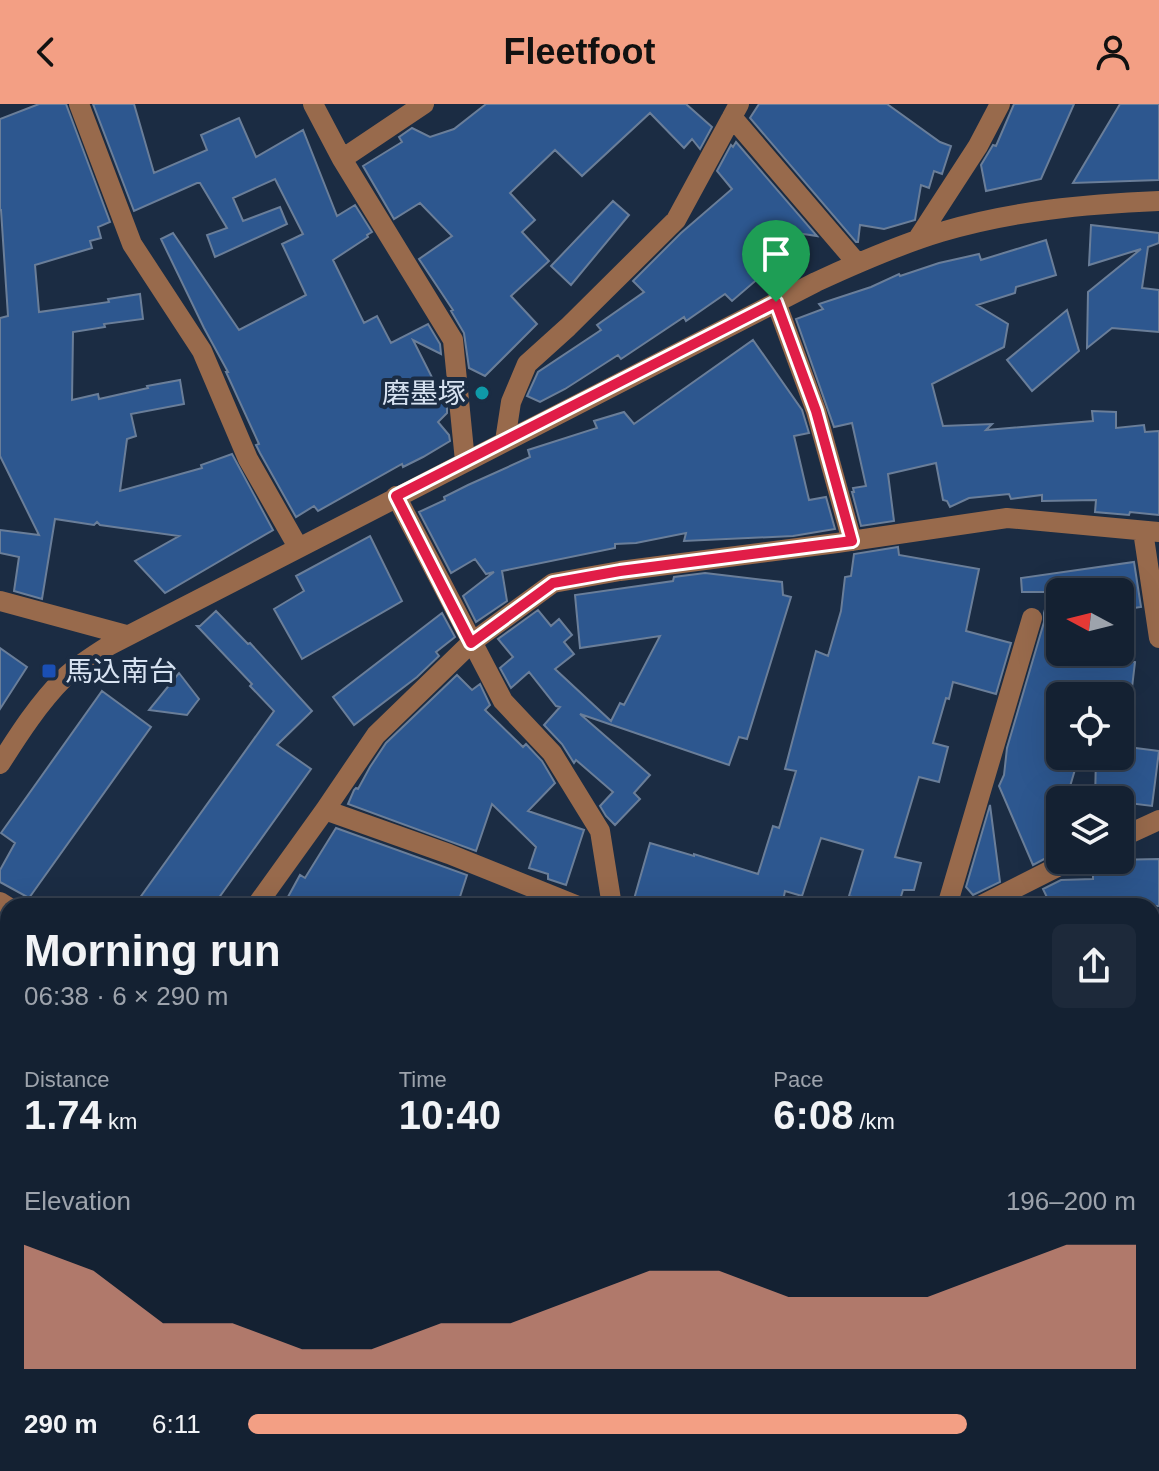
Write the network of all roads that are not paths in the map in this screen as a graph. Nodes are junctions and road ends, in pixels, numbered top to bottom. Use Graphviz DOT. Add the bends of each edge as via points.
graph roads {
  1 [pos="79,104"];
  2 [pos="313,104"];
  3 [pos="424,104"];
  4 [pos="1000,104"];
  5 [pos="736,110"];
  6 [pos="342,159"];
  7 [pos="1159,201"];
  8 [pos="917,240"];
  9 [pos="857,263"];
  10 [pos="776,302"];
  11 [pos="505,441"];
  12 [pos="465,461"];
  13 [pos="396,496"];
  14 [pos="1151,532"];
  15 [pos="852,541"];
  16 [pos="298,547"];
  17 [pos="0,601"];
  18 [pos="1032,618"];
  19 [pos="126,635"];
  20 [pos="1159,638"];
  21 [pos="471,643"];
  22 [pos="0,764"];
  23 [pos="325,810"];
  24 [pos="1159,820"];
  25 [pos="1134,832"];
  26 [pos="1046,873"];
  27 [pos="262,898"];
  28 [pos="558,898"];
  29 [pos="611,898"];
  30 [pos="949,898"];
  31 [pos="996,898"];
  1 -- 16 [label="street" via="132,244 202,351 248,459"];
  2 -- 6 [label="street"];
  3 -- 6 [label="street"];
  4 -- 8 [label="street"];
  5 -- 9 [label="street"];
  5 -- 11 [label="street" via="676,220 527,364 511,402"];
  6 -- 12 [label="street" via="453,340"];
  7 -- 8 [label="street" via="1036,211"];
  8 -- 9 [label="street"];
  9 -- 10 [label="street"];
  10 -- 11 [label="street"];
  10 -- 15 [label="street" via="816,411"];
  11 -- 12 [label="street"];
  12 -- 13 [label="street"];
  13 -- 16 [label="street"];
  13 -- 21 [label="street"];
  14 -- 15 [label="street" via="1007,518"];
  14 -- 20 [label="street"];
  15 -- 21 [label="street" via="553,583"];
  16 -- 19 [label="street"];
  17 -- 19 [label="street"];
  18 -- 30 [label="street"];
  19 -- 22 [label="street" via="65,678"];
  21 -- 23 [label="street" via="376,735"];
  21 -- 29 [label="street" via="503,701 552,753 600,831"];
  23 -- 27 [label="street"];
  23 -- 28 [label="street"];
  24 -- 25 [label="street"];
  26 -- 31 [label="street"];
}
